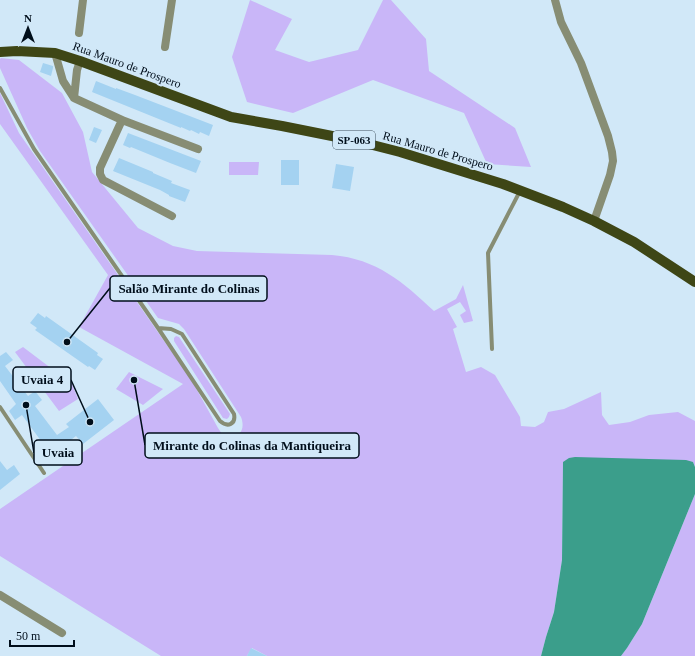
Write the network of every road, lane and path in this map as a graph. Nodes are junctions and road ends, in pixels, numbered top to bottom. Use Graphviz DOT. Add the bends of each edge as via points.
graph roads {
  1 [pos="83,0"];
  2 [pos="172,0"];
  3 [pos="554,0"];
  4 [pos="79,33"];
  5 [pos="165,47"];
  6 [pos="0,52"];
  7 [pos="55,53"];
  8 [pos="80,61"];
  9 [pos="0,88"];
  10 [pos="74,98"];
  11 [pos="122,120"];
  12 [pos="198,149"];
  13 [pos="521,190"];
  14 [pos="172,216"];
  15 [pos="594,221"];
  16 [pos="694,283"];
  17 [pos="158,328"];
  18 [pos="492,349"];
  19 [pos="0,407"];
  20 [pos="44,473"];
  21 [pos="0,595"];
  22 [pos="62,633"];
  1 -- 4 [label="street"];
  2 -- 5 [label="street"];
  3 -- 15 [label="street" via="583,70 612,152 610,175"];
  6 -- 7 [label="main road, Rua Mauro de Prospero / SP-063"];
  7 -- 8 [label="main road, Rua Mauro de Prospero / SP-063"];
  7 -- 10 [label="street" via="63,81"];
  8 -- 10 [label="street" via="76,70"];
  8 -- 13 [label="main road, Rua Mauro de Prospero / SP-063" via="232,117 357,141"];
  9 -- 17 [label="lane" via="34,149"];
  10 -- 11 [label="street"];
  11 -- 12 [label="street"];
  11 -- 14 [label="street" via="100,168 103,180"];
  13 -- 15 [label="main road, Rua Mauro de Prospero / SP-063"];
  13 -- 18 [label="lane" via="488,253"];
  15 -- 16 [label="main road, Rua Mauro de Prospero / SP-063" via="634,242"];
  17 -- 17 [label="lane" via="220,421 227,425 232,423 235,419 234,414 182,334 171,329"];
  19 -- 20 [label="lane"];
  21 -- 22 [label="street"];
}
